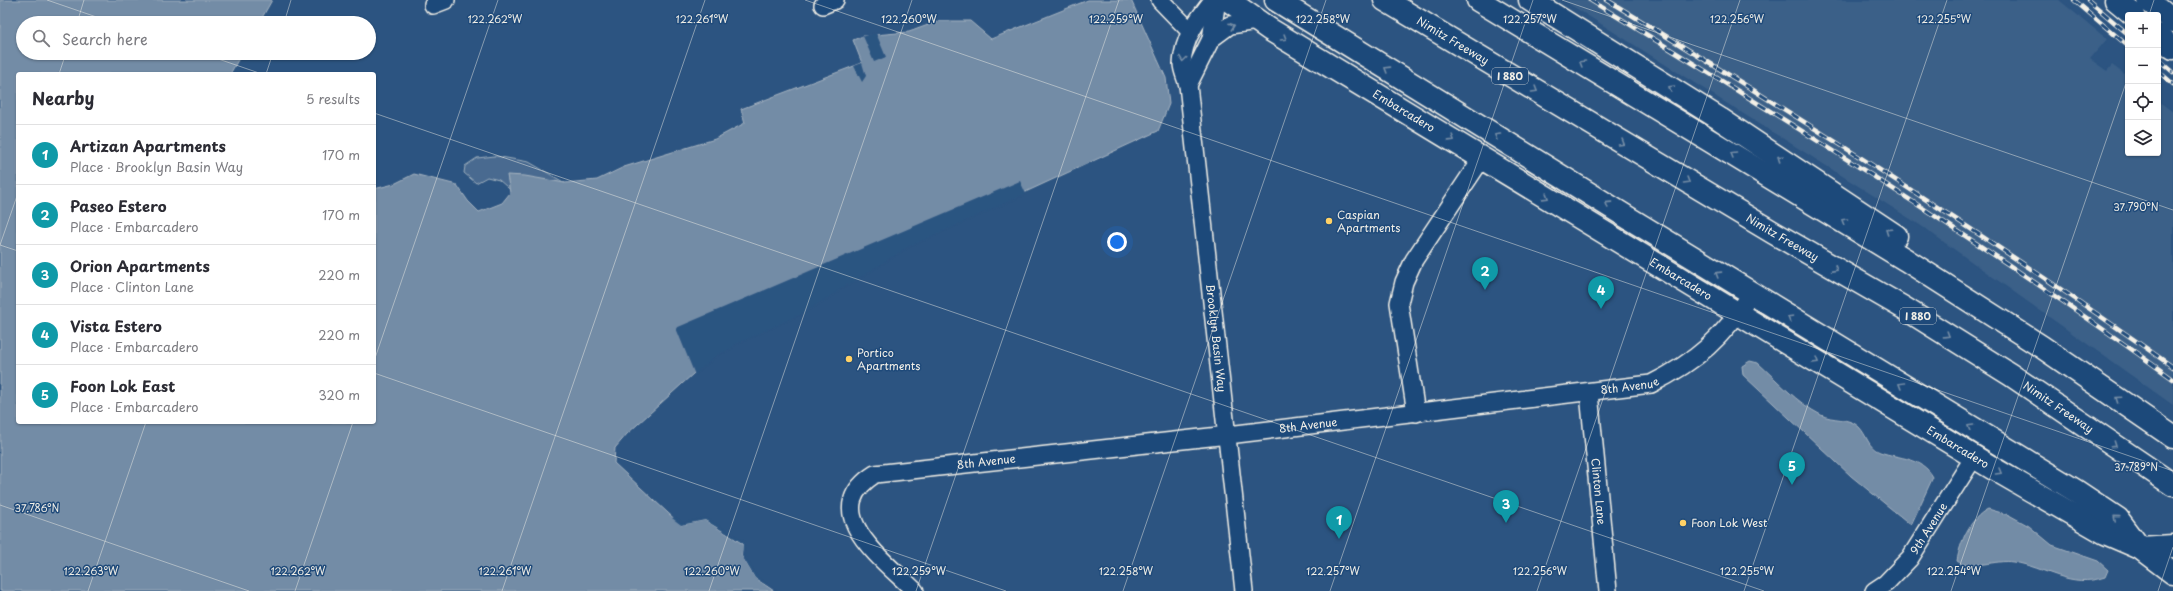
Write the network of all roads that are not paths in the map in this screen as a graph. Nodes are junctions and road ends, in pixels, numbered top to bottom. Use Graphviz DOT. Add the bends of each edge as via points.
graph roads {
  1 [pos="1160,0"];
  2 [pos="1213,0"];
  3 [pos="1217,0"];
  4 [pos="1228,0"];
  5 [pos="1275,0"];
  6 [pos="1384,0"];
  7 [pos="1478,0"];
  8 [pos="1530,0"];
  9 [pos="2116,0"];
  10 [pos="2148,0"];
  11 [pos="2130,12"];
  12 [pos="1257,21"];
  13 [pos="2173,21"];
  14 [pos="1191,32"];
  15 [pos="2161,38"];
  16 [pos="1211,39"];
  17 [pos="2173,48"];
  18 [pos="1188,84"];
  19 [pos="1482,158"];
  20 [pos="1751,294"];
  21 [pos="1738,314"];
  22 [pos="2042,347"];
  23 [pos="1589,393"];
  24 [pos="1416,413"];
  25 [pos="1228,435"];
  26 [pos="2173,437"];
  27 [pos="1974,457"];
  28 [pos="2173,486"];
  29 [pos="2173,546"];
  30 [pos="2140,548"];
  31 [pos="2173,573"];
  32 [pos="915,591"];
  33 [pos="1244,591"];
  34 [pos="1608,591"];
  35 [pos="1874,591"];
  1 -- 14 [label="street"];
  2 -- 14 [label="street, Brooklyn Basin Way" via="1198,18"];
  3 -- 16 [label="street"];
  4 -- 12 [label="main road, Embarcadero"];
  20 -- 5 [label="main road, Embarcadero, one-way"];
  6 -- 28 [label="main road, Nimitz Freeway / I 880, one-way" via="1904,308 2018,380"];
  22 -- 7 [label="main road, one-way" via="1890,249"];
  22 -- 8 [label="main road, one-way" via="1904,242 1720,119"];
  9 -- 11 [label="main road"];
  10 -- 13 [label="main road"];
  16 -- 12 [label="street, one-way" via="1230,25"];
  12 -- 19 [label="main road, Embarcadero, one-way"];
  14 -- 18 [label="street, Brooklyn Basin Way, one-way" via="1185,45 1182,65"];
  15 -- 17 [label="main road"];
  16 -- 18 [label="street"];
  18 -- 25 [label="street, Brooklyn Basin Way"];
  19 -- 21 [label="main road, Embarcadero, one-way"];
  19 -- 24 [label="street" via="1414,260 1404,282 1399,303"];
  20 -- 21 [label="street, 8th Avenue"];
  30 -- 20 [label="main road, Embarcadero, one-way" via="2118,518"];
  21 -- 23 [label="street, 8th Avenue" via="1716,341 1681,369 1651,384"];
  21 -- 27 [label="main road, Embarcadero, one-way"];
  26 -- 22 [label="main road, one-way"];
  23 -- 24 [label="street, 8th Avenue"];
  23 -- 34 [label="street, Clinton Lane"];
  24 -- 25 [label="street, 8th Avenue"];
  25 -- 32 [label="street, 8th Avenue" via="875,474 864,481 855,493 851,509 853,525 861,537"];
  25 -- 33 [label="street, Brooklyn Basin Way"];
  27 -- 30 [label="main road, Embarcadero, one-way" via="2105,533"];
  27 -- 35 [label="street, 9th Avenue" via="1910,558 1891,579"];
  29 -- 30 [label="main road"];
  30 -- 31 [label="main road, Embarcadero"];
}
